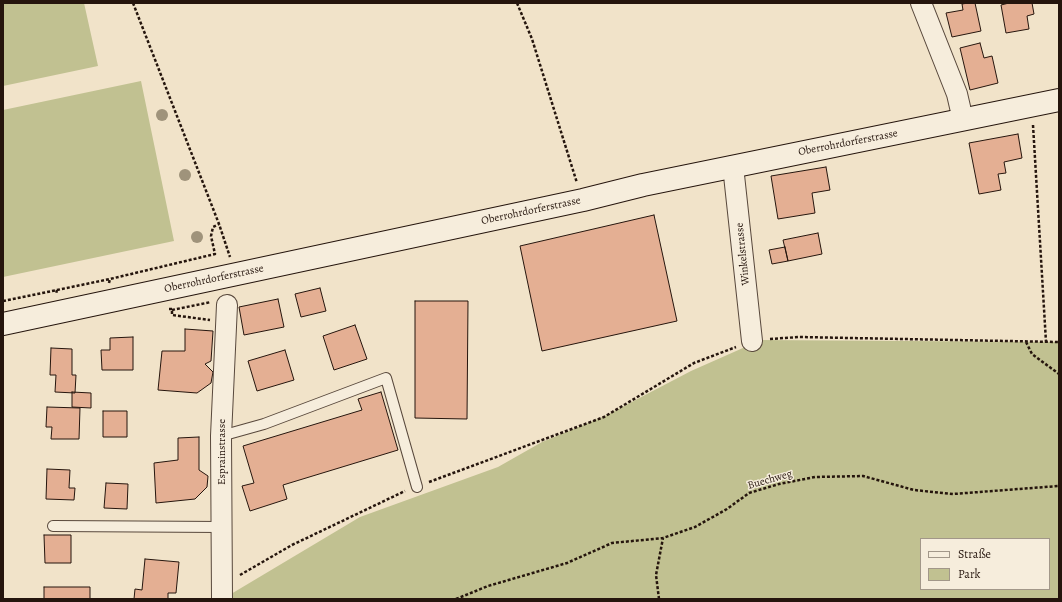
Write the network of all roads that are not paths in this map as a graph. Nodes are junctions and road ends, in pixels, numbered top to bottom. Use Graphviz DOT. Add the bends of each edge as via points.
graph roads {
  1 [pos="921,3"];
  2 [pos="1059,100"];
  3 [pos="963,120"];
  4 [pos="733,166"];
  5 [pos="223,309"];
  6 [pos="3,324"];
  7 [pos="752,341"];
  8 [pos="221,436"];
  9 [pos="417,486"];
  10 [pos="53,526"];
  11 [pos="222,527"];
  12 [pos="222,592"];
  1 -- 3 [label="street" via="957,94"];
  2 -- 3 [label="main road, Oberrohrdorferstrasse"];
  3 -- 4 [label="main road, Oberrohrdorferstrasse"];
  4 -- 6 [label="main road, Oberrohrdorferstrasse"];
  4 -- 7 [label="street, Winkelstrasse"];
  5 -- 8 [label="street, Esprainstrasse"];
  8 -- 9 [label="lane" via="264,424 386,378"];
  8 -- 11 [label="street, Esprainstrasse"];
  10 -- 11 [label="lane"];
  11 -- 12 [label="street, Esprainstrasse"];
}
